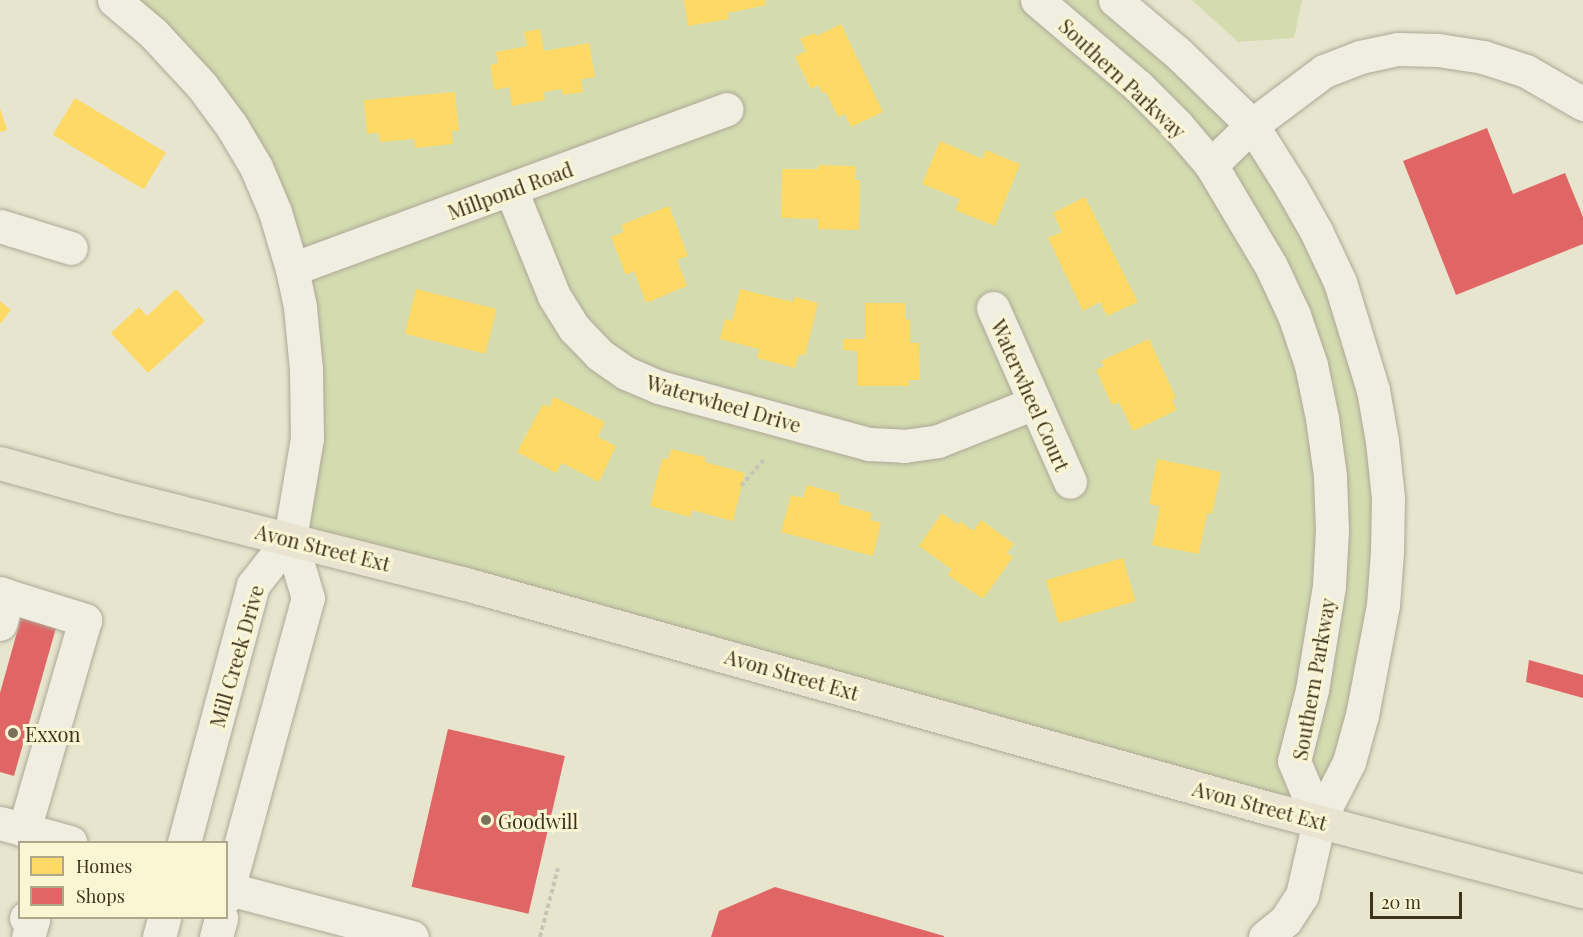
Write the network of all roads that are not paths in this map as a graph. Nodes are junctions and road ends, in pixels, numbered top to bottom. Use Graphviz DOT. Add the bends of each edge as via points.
graph roads {
  1 [pos="114,0"];
  2 [pos="1037,0"];
  3 [pos="1115,0"];
  4 [pos="1583,104"];
  5 [pos="727,109"];
  6 [pos="1252,124"];
  7 [pos="1211,165"];
  8 [pos="511,190"];
  9 [pos="0,226"];
  10 [pos="71,248"];
  11 [pos="292,269"];
  12 [pos="993,308"];
  13 [pos="1034,403"];
  14 [pos="0,463"];
  15 [pos="1070,482"];
  16 [pos="290,538"];
  17 [pos="3,605"];
  18 [pos="1319,820"];
  19 [pos="12,826"];
  20 [pos="63,841"];
  21 [pos="185,841"];
  22 [pos="228,890"];
  23 [pos="1583,891"];
  24 [pos="228,902"];
  25 [pos="0,909"];
  26 [pos="18,918"];
  27 [pos="164,919"];
  28 [pos="220,919"];
  29 [pos="159,937"];
  30 [pos="216,937"];
  31 [pos="412,937"];
  32 [pos="1265,937"];
  1 -- 11 [label="street, Mill Creek Drive" via="174,55 231,125 267,194"];
  2 -- 7 [label="street, Southern Parkway" via="1138,86"];
  3 -- 6 [label="street" via="1178,52"];
  4 -- 6 [label="street" via="1526,71 1483,57 1438,50 1398,50 1360,57 1324,71"];
  5 -- 8 [label="street, Millpond Road"];
  6 -- 7 [label="street"];
  6 -- 18 [label="street" via="1316,231 1340,282 1373,390 1388,498 1383,605 1362,715 1349,762"];
  7 -- 18 [label="street, Southern Parkway" via="1266,257 1294,315 1311,365 1322,418 1330,476 1329,586 1312,690 1294,761"];
  8 -- 11 [label="street, Millpond Road"];
  8 -- 13 [label="street, Waterwheel Drive" via="554,296 574,328 600,355 659,387 869,444 904,446 938,441"];
  9 -- 10 [label="street"];
  11 -- 16 [label="street, Mill Creek Drive" via="306,369 307,438"];
  12 -- 13 [label="street, Waterwheel Court"];
  13 -- 15 [label="street, Waterwheel Court"];
  14 -- 16 [label="main road, Avon Street Ext"];
  16 -- 18 [label="main road, Avon Street Ext" via="678,641"];
  16 -- 21 [label="street, Mill Creek Drive" via="253,585"];
  16 -- 22 [label="street" via="308,598"];
  17 -- 19 [label="street" via="85,620"];
  18 -- 23 [label="main road, Avon Street Ext"];
  18 -- 32 [label="street" via="1302,895 1286,920"];
  19 -- 20 [label="street"];
  24 -- 31 [label="street"];
  25 -- 26 [label="street"];
  27 -- 29 [label="street"];
  28 -- 30 [label="street"];
}
